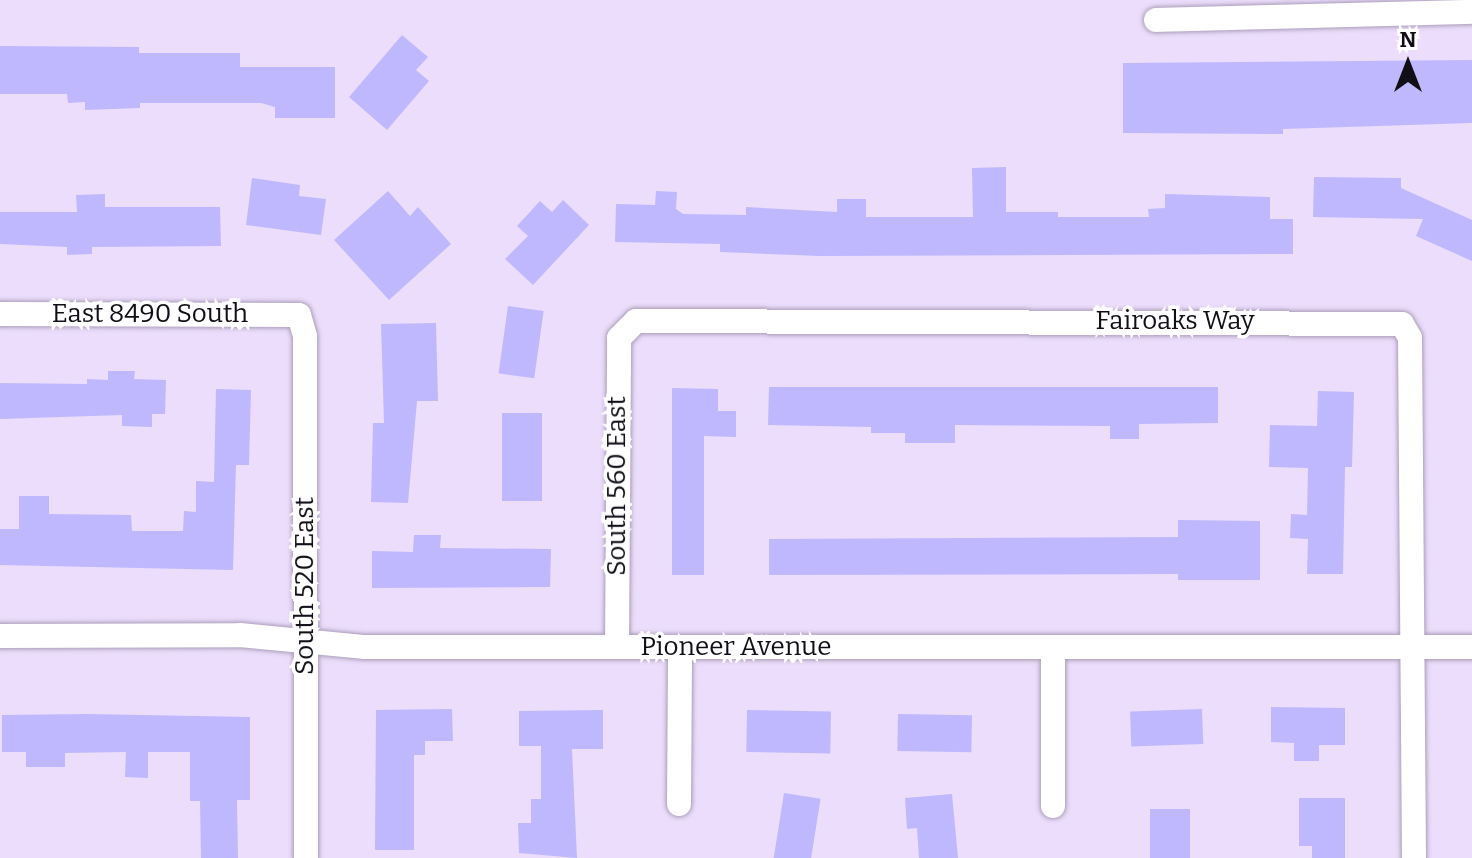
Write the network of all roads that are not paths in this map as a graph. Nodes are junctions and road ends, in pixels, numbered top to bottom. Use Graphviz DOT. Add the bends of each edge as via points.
graph roads {
  1 [pos="1327,10"];
  2 [pos="1472,12"];
  3 [pos="1156,20"];
  4 [pos="0,314"];
  5 [pos="299,315"];
  6 [pos="626,327"];
  7 [pos="0,636"];
  8 [pos="305,642"];
  9 [pos="617,647"];
  10 [pos="680,647"];
  11 [pos="1053,647"];
  12 [pos="1413,647"];
  13 [pos="1472,647"];
  14 [pos="679,804"];
  15 [pos="1053,806"];
  16 [pos="306,858"];
  17 [pos="1414,858"];
  1 -- 2 [label="street"];
  1 -- 3 [label="street"];
  4 -- 5 [label="street, East 8490 South"];
  5 -- 8 [label="street, South 520 East" via="305,336"];
  6 -- 9 [label="street, South 560 East" via="619,338"];
  6 -- 12 [label="street, Fairoaks Way" via="636,321 683,320 1402,324 1410,338"];
  7 -- 8 [label="street, Pioneer Avenue" via="240,635"];
  8 -- 9 [label="street, Pioneer Avenue" via="365,647"];
  8 -- 16 [label="street, South 520 East"];
  9 -- 10 [label="street, Pioneer Avenue"];
  10 -- 11 [label="street, Pioneer Avenue"];
  10 -- 14 [label="street"];
  11 -- 12 [label="street, Pioneer Avenue"];
  11 -- 15 [label="street"];
  12 -- 13 [label="street, Pioneer Avenue"];
  12 -- 17 [label="street"];
}
